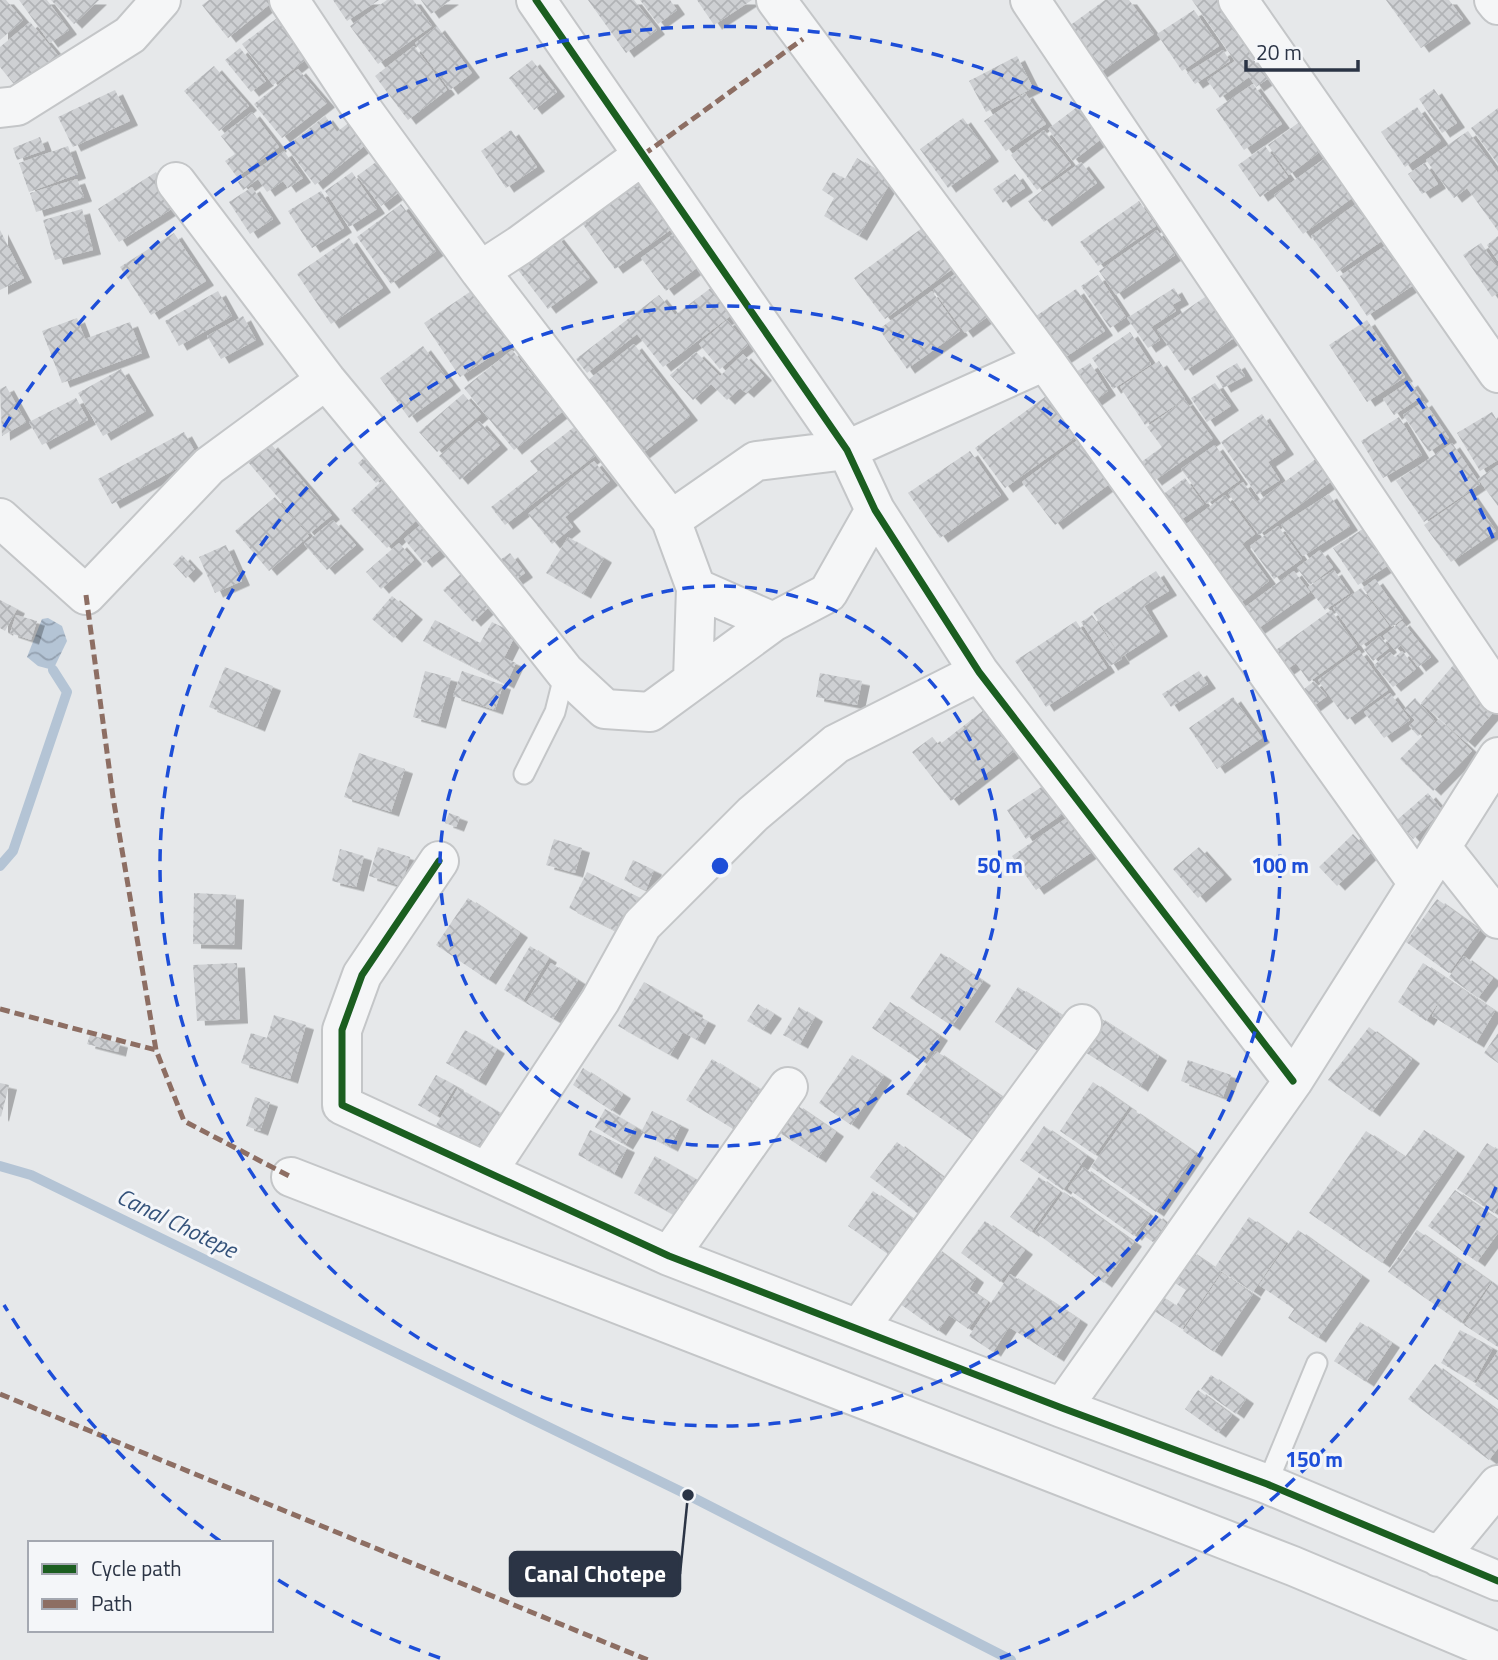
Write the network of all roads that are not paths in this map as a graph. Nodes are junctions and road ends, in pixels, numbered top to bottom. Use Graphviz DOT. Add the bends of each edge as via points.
graph roads {
  1 [pos="160,0"];
  2 [pos="289,0"];
  3 [pos="536,0"];
  4 [pos="776,0"];
  5 [pos="1030,0"];
  6 [pos="1238,0"];
  7 [pos="1494,0"];
  8 [pos="1498,5"];
  9 [pos="0,108"];
  10 [pos="643,155"];
  11 [pos="176,182"];
  12 [pos="480,271"];
  13 [pos="1045,361"];
  14 [pos="1498,373"];
  15 [pos="326,380"];
  16 [pos="847,450"];
  17 [pos="876,510"];
  18 [pos="0,518"];
  19 [pos="671,520"];
  20 [pos="696,588"];
  21 [pos="774,622"];
  22 [pos="979,672"];
  23 [pos="565,673"];
  24 [pos="693,680"];
  25 [pos="1498,694"];
  26 [pos="1498,757"];
  27 [pos="524,774"];
  28 [pos="1441,847"];
  29 [pos="439,861"];
  30 [pos="1417,882"];
  31 [pos="1498,919"];
  32 [pos="1082,1024"];
  33 [pos="1293,1081"];
  34 [pos="788,1087"];
  35 [pos="486,1172"];
  36 [pos="291,1177"];
  37 [pos="669,1256"];
  38 [pos="859,1328"];
  39 [pos="1317,1363"];
  40 [pos="1062,1408"];
  41 [pos="1267,1484"];
  42 [pos="1498,1485"];
  43 [pos="1439,1557"];
  44 [pos="1498,1581"];
  45 [pos="1498,1652"];
  1 -- 9 [label="street" via="131,35 17,106"];
  2 -- 12 [label="street"];
  3 -- 10 [label="street"];
  4 -- 13 [label="street"];
  5 -- 25 [label="street"];
  6 -- 14 [label="street"];
  7 -- 8 [label="street"];
  10 -- 12 [label="street"];
  10 -- 16 [label="street"];
  11 -- 15 [label="street"];
  12 -- 19 [label="street"];
  13 -- 16 [label="street"];
  13 -- 30 [label="street"];
  15 -- 18 [label="street" via="209,466 86,595"];
  15 -- 23 [label="street"];
  16 -- 17 [label="street"];
  16 -- 19 [label="street" via="756,461"];
  17 -- 21 [label="street" via="828,593"];
  17 -- 22 [label="street"];
  19 -- 20 [label="street"];
  20 -- 21 [label="street"];
  20 -- 24 [label="street"];
  21 -- 24 [label="street"];
  22 -- 33 [label="street"];
  22 -- 35 [label="street" via="836,744 753,814 642,925 600,1001"];
  23 -- 24 [label="street" via="605,709 650,712"];
  23 -- 27 [label="lane" via="555,712"];
  26 -- 28 [label="street"];
  28 -- 30 [label="street"];
  28 -- 31 [label="street"];
  29 -- 35 [label="street" via="362,975 342,1030 341,1105"];
  30 -- 33 [label="street"];
  32 -- 38 [label="street"];
  33 -- 40 [label="street"];
  34 -- 37 [label="street"];
  35 -- 37 [label="street"];
  36 -- 45 [label="street" via="1293,1566"];
  37 -- 38 [label="street"];
  38 -- 40 [label="street"];
  39 -- 41 [label="lane"];
  40 -- 41 [label="street"];
  41 -- 43 [label="street"];
  42 -- 43 [label="street"];
  43 -- 44 [label="street"];
}
